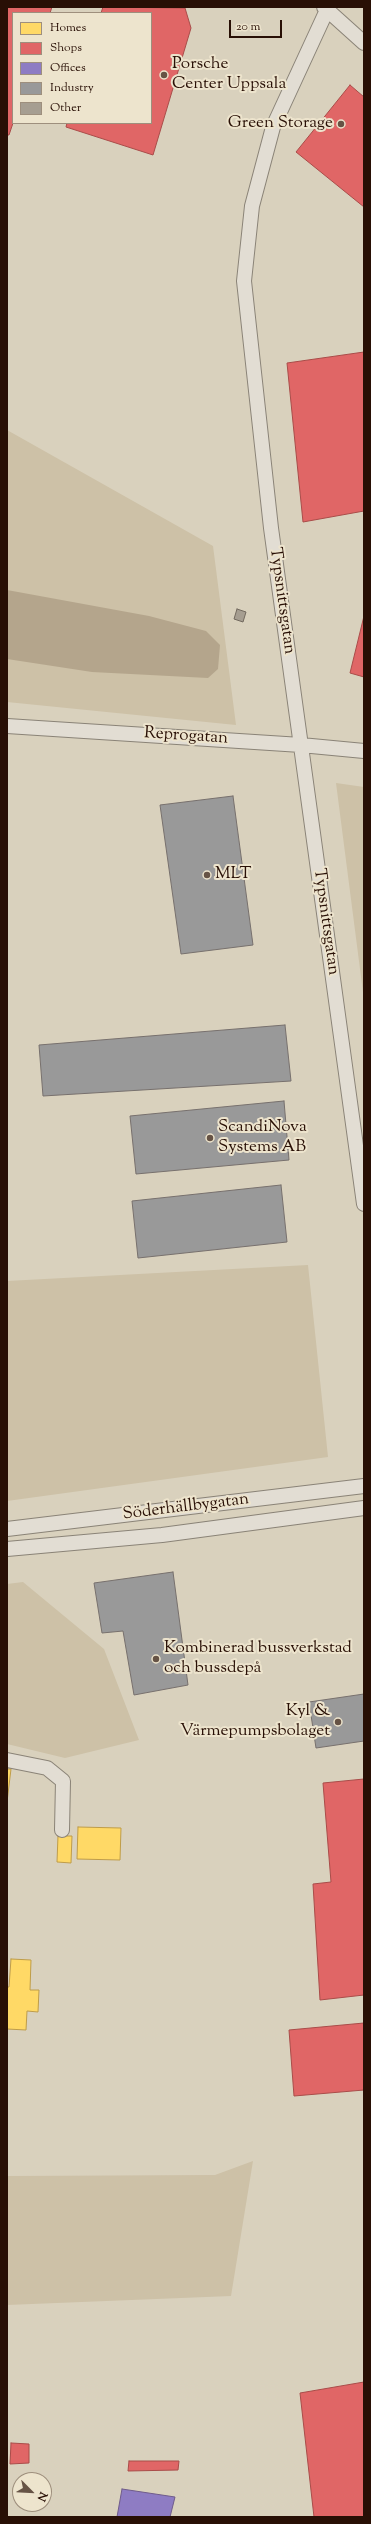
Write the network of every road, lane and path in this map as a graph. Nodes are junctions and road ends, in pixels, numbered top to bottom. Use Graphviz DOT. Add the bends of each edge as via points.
graph roads {
  1 [pos="326,8"];
  2 [pos="364,43"];
  3 [pos="7,726"];
  4 [pos="301,745"];
  5 [pos="364,751"];
  6 [pos="364,1204"];
  7 [pos="364,1486"];
  8 [pos="364,1508"];
  9 [pos="7,1529"];
  10 [pos="7,1549"];
  11 [pos="7,1760"];
  12 [pos="62,1830"];
  1 -- 2 [label="street"];
  1 -- 4 [label="street, Typsnittsgatan" via="273,127 252,206 244,281 270,521"];
  3 -- 4 [label="street, Reprogatan"];
  4 -- 5 [label="street, Reprogatan"];
  4 -- 6 [label="street, Typsnittsgatan"];
  7 -- 9 [label="street, Söderhällbygatan"];
  8 -- 10 [label="street, Söderhällbygatan" via="162,1535"];
  11 -- 12 [label="street" via="47,1768 63,1781"];
}
